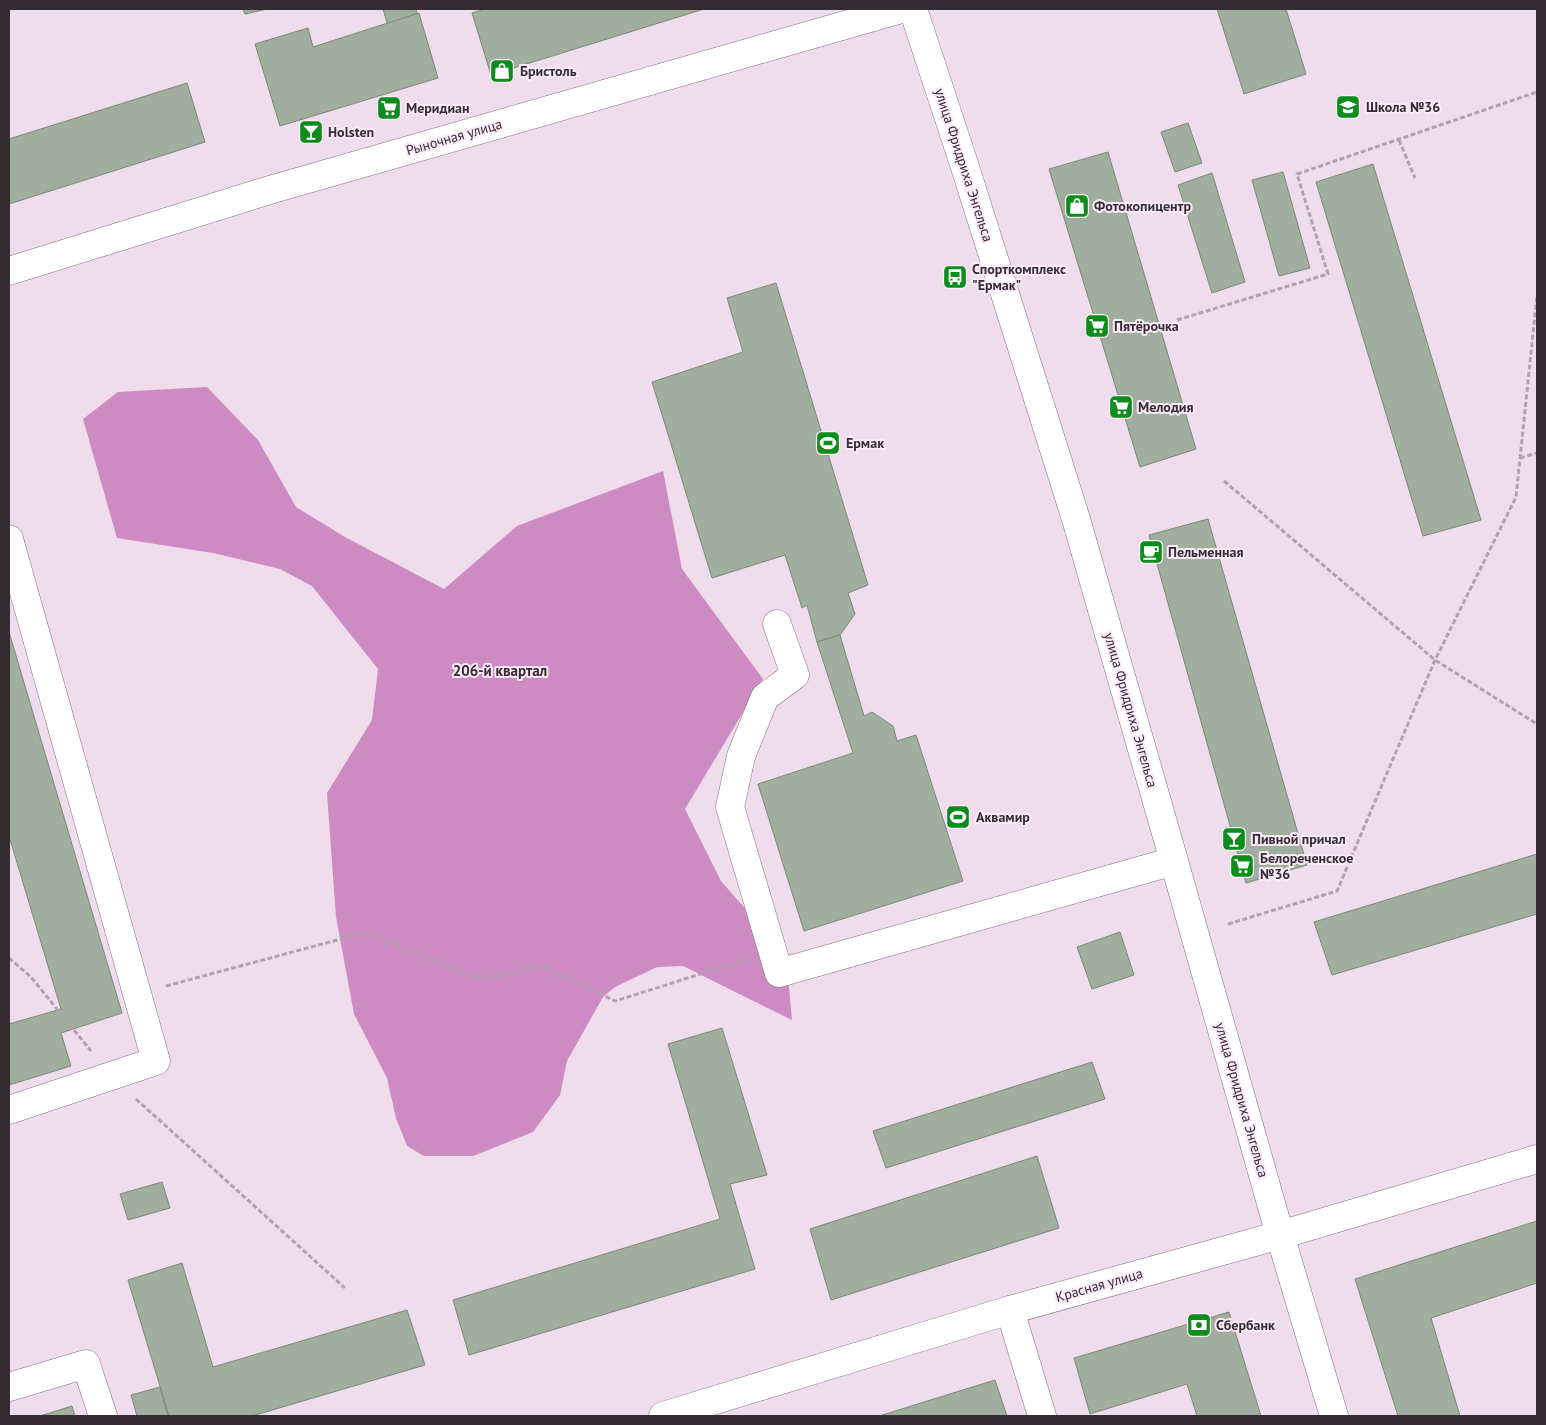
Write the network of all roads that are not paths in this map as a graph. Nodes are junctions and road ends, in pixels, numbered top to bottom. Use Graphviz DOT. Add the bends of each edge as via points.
graph roads {
  1 [pos="901,9"];
  2 [pos="913,9"];
  3 [pos="9,271"];
  4 [pos="9,539"];
  5 [pos="776,624"];
  6 [pos="1174,861"];
  7 [pos="9,1110"];
  8 [pos="1537,1159"];
  9 [pos="1280,1234"];
  10 [pos="1010,1310"];
  11 [pos="9,1387"];
  12 [pos="103,1416"];
  13 [pos="662,1416"];
  14 [pos="1042,1416"];
  15 [pos="1334,1416"];
  1 -- 3 [label="street, Рыночная улица" via="273,189"];
  2 -- 6 [label="street, улица Фридриха Энгельса" via="1076,518"];
  4 -- 7 [label="street" via="156,1061"];
  5 -- 6 [label="street" via="795,675 765,696 741,756 730,807 779,973"];
  6 -- 9 [label="street, улица Фридриха Энгельса"];
  8 -- 9 [label="street, Красная улица"];
  9 -- 10 [label="street, Красная улица"];
  9 -- 15 [label="street, улица Фридриха Энгельса"];
  10 -- 13 [label="street, Красная улица"];
  10 -- 14 [label="street"];
  11 -- 12 [label="street" via="86,1364"];
}
